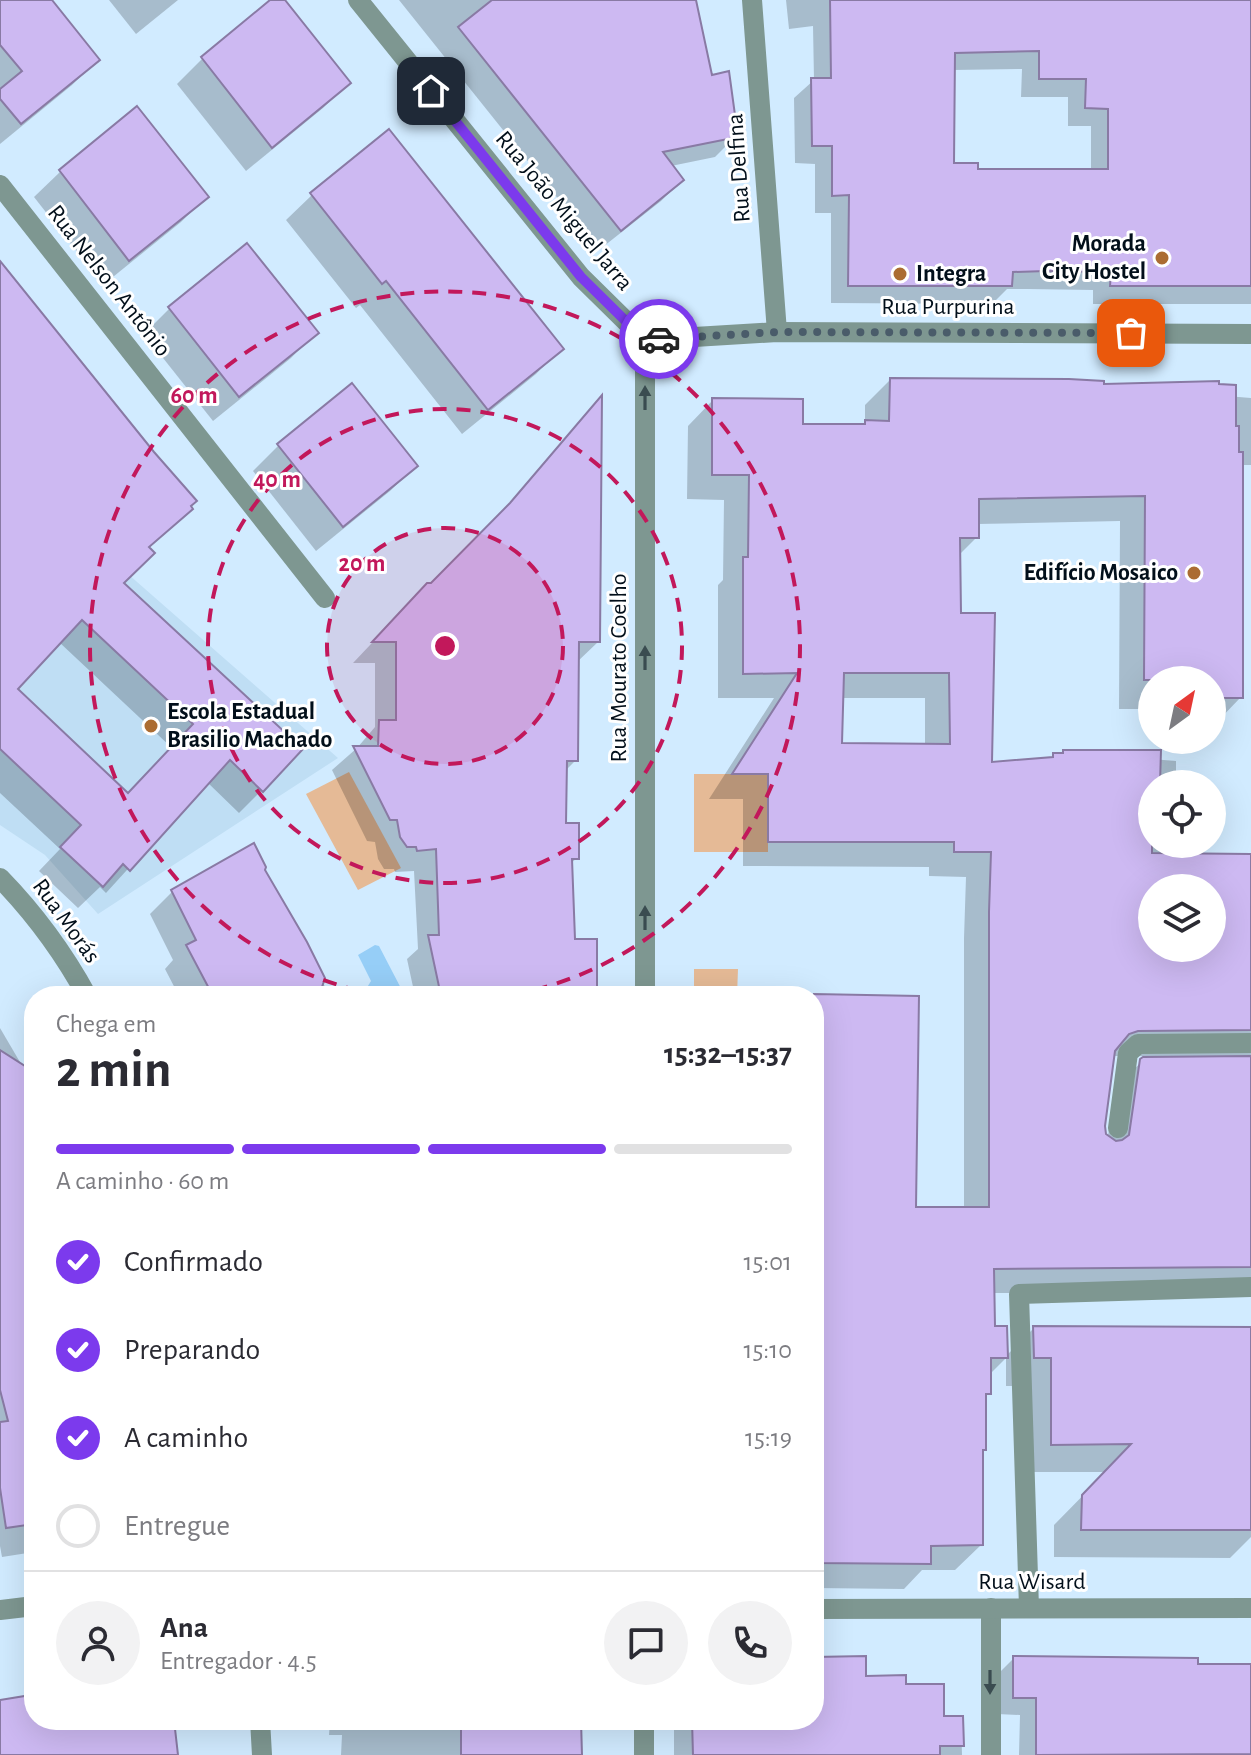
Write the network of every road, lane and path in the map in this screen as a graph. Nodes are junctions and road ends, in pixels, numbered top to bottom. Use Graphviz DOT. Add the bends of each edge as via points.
graph roads {
  1 [pos="358,0"];
  2 [pos="752,0"];
  3 [pos="0,185"];
  4 [pos="777,332"];
  5 [pos="1251,334"];
  6 [pos="645,340"];
  7 [pos="325,598"];
  8 [pos="0,878"];
  9 [pos="82,986"];
  10 [pos="645,986"];
  11 [pos="1251,1043"];
  12 [pos="1118,1128"];
  13 [pos="1251,1287"];
  14 [pos="24,1607"];
  15 [pos="991,1608"];
  16 [pos="1029,1608"];
  17 [pos="1251,1608"];
  18 [pos="824,1609"];
  19 [pos="0,1610"];
  20 [pos="261,1730"];
  21 [pos="644,1730"];
  22 [pos="262,1755"];
  23 [pos="644,1755"];
  24 [pos="991,1755"];
  1 -- 6 [label="street, Rua João Miguel Jarra" via="581,277"];
  2 -- 4 [label="street, Rua Delfina"];
  3 -- 7 [label="street, Rua Nelson Antônio"];
  4 -- 5 [label="street, Rua Purpurina"];
  4 -- 6 [label="street, Rua Purpurina"];
  10 -- 6 [label="street, Rua Mourato Coelho, one-way"];
  8 -- 9 [label="street, Rua Morás" via="34,913"];
  11 -- 12 [label="street" via="1131,1047"];
  13 -- 16 [label="street" via="1019,1294"];
  14 -- 19 [label="street"];
  15 -- 16 [label="street, Rua Wisard"];
  15 -- 18 [label="street, Rua Wisard"];
  15 -- 24 [label="street, one-way"];
  16 -- 17 [label="street, Rua Wisard"];
  20 -- 22 [label="street"];
  21 -- 23 [label="street"];
}
